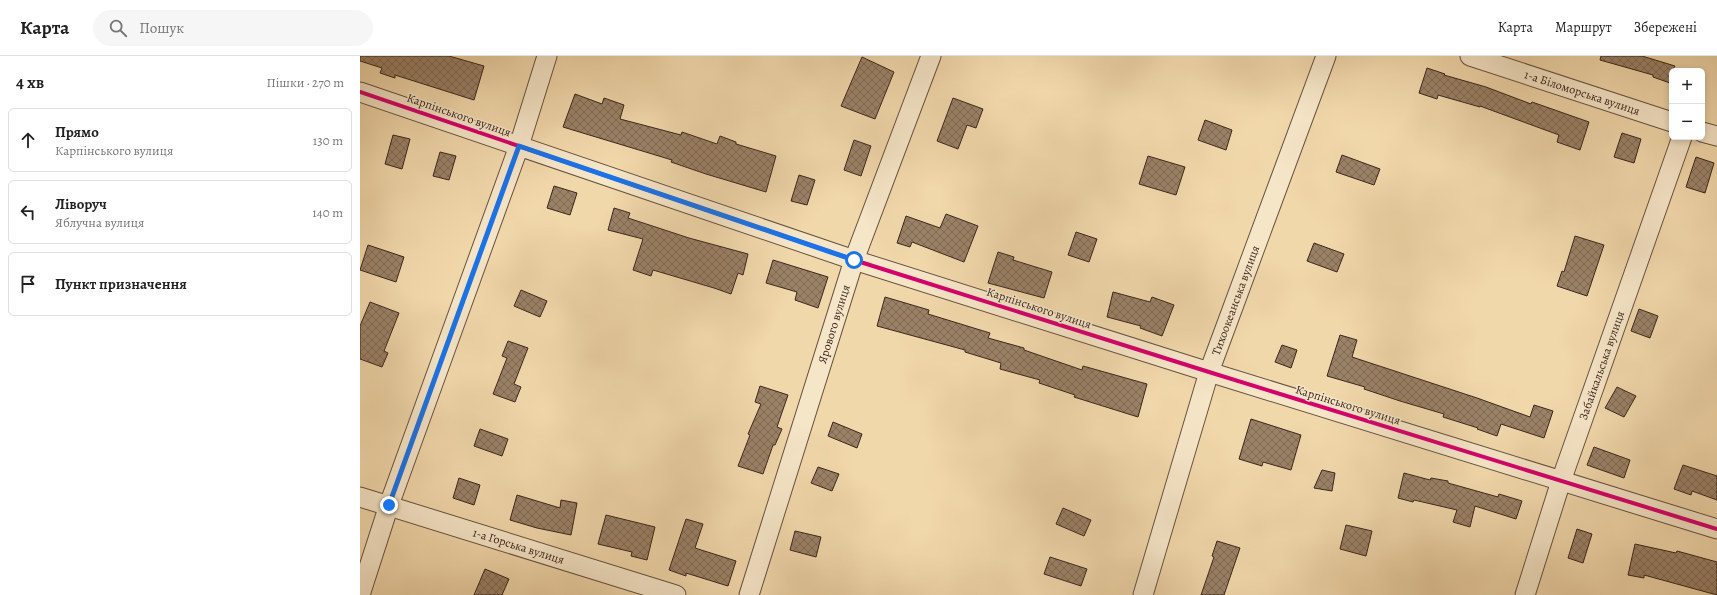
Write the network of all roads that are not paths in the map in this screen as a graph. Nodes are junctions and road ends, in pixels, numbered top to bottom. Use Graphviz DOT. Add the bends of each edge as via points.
graph roads {
  1 [pos="547,56"];
  2 [pos="930,56"];
  3 [pos="1326,56"];
  4 [pos="1470,56"];
  5 [pos="360,92"];
  6 [pos="1669,121"];
  7 [pos="1705,133"];
  8 [pos="1717,136"];
  9 [pos="1681,140"];
  10 [pos="519,146"];
  11 [pos="854,260"];
  12 [pos="1209,372"];
  13 [pos="1561,481"];
  14 [pos="360,497"];
  15 [pos="389,505"];
  16 [pos="1717,529"];
  17 [pos="360,595"];
  18 [pos="676,595"];
  19 [pos="749,595"];
  20 [pos="1143,595"];
  21 [pos="1525,595"];
  1 -- 10 [label="street"];
  2 -- 11 [label="street, Ярового вулиця"];
  3 -- 12 [label="street, Тихоокеанська вулиця"];
  4 -- 6 [label="street, 1-а Біломорська вулиця"];
  5 -- 10 [label="street, Карпінського вулиця"];
  7 -- 8 [label="street"];
  9 -- 13 [label="street, Забайкальська вулиця"];
  10 -- 11 [label="street, Карпінського вулиця"];
  10 -- 15 [label="street"];
  11 -- 12 [label="street, Карпінського вулиця"];
  11 -- 19 [label="street, Ярового вулиця"];
  12 -- 13 [label="street, Карпінського вулиця"];
  12 -- 20 [label="street, Тихоокеанська вулиця"];
  13 -- 16 [label="street, Карпінського вулиця"];
  13 -- 21 [label="street, Забайкальська вулиця"];
  14 -- 15 [label="street, 1-а Горська вулиця"];
  15 -- 17 [label="street"];
  15 -- 18 [label="street, 1-а Горська вулиця"];
}
